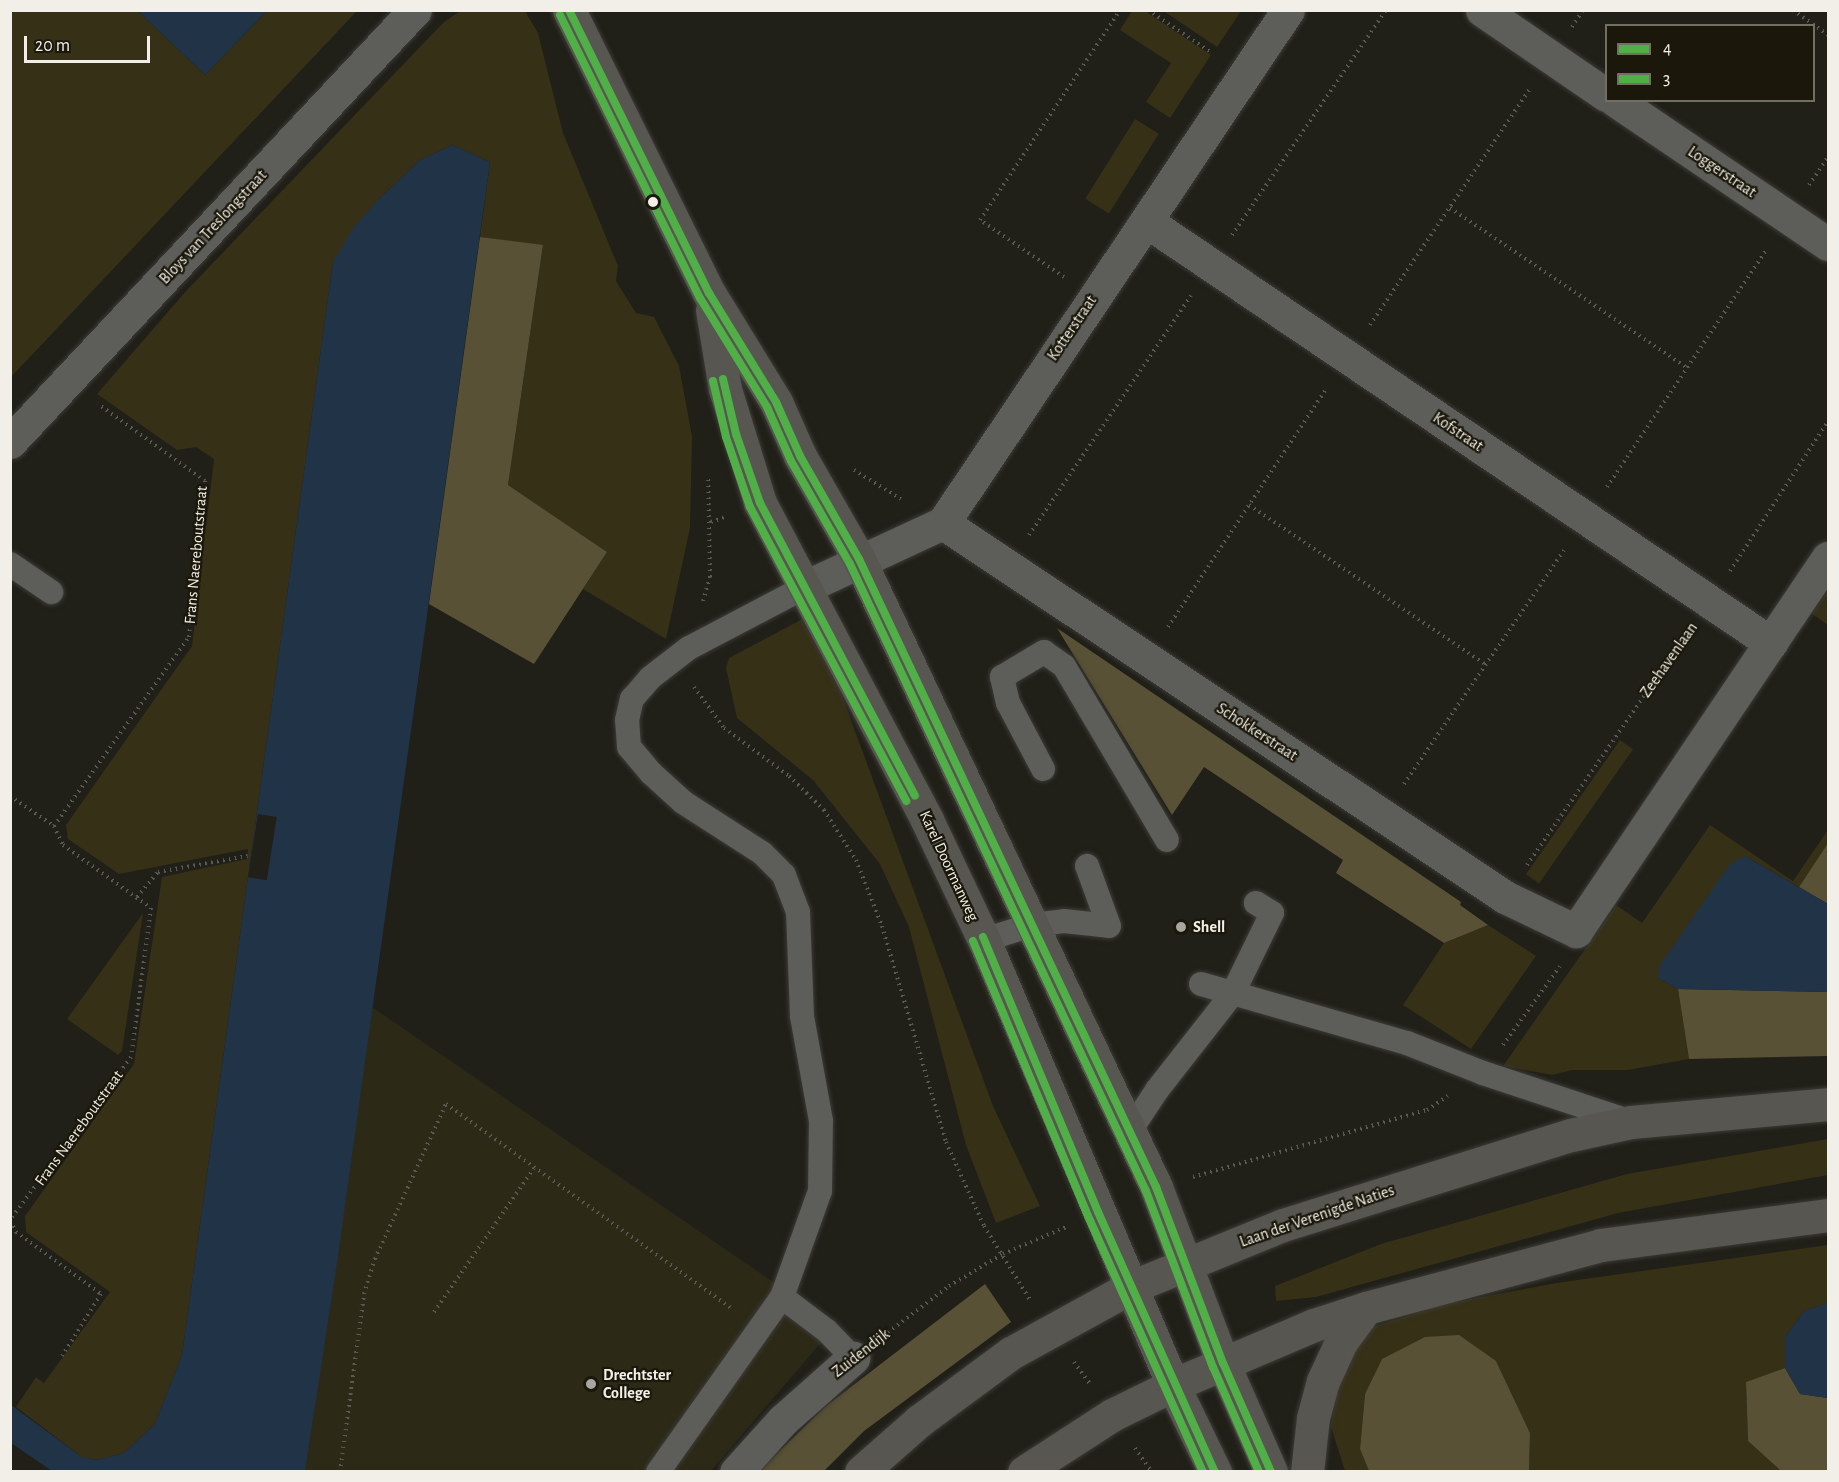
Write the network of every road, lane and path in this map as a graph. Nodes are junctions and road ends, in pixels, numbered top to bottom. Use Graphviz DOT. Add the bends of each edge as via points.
graph roads {
  1 [pos="415,10"];
  2 [pos="570,10"];
  3 [pos="1120,10"];
  4 [pos="1148,10"];
  5 [pos="1288,10"];
  6 [pos="1482,10"];
  7 [pos="1792,10"];
  8 [pos="1812,24"];
  9 [pos="1815,26"];
  10 [pos="1828,35"];
  11 [pos="1245,75"];
  12 [pos="1605,94"];
  13 [pos="1618,102"];
  14 [pos="1450,208"];
  15 [pos="1146,221"];
  16 [pos="1828,244"];
  17 [pos="709,293"];
  18 [pos="1093,297"];
  19 [pos="1687,368"];
  20 [pos="68,383"];
  21 [pos="1828,421"];
  22 [pos="10,442"];
  23 [pos="1249,505"];
  24 [pos="711,522"];
  25 [pos="943,523"];
  26 [pos="1828,558"];
  27 [pos="859,559"];
  28 [pos="10,564"];
  29 [pos="807,586"];
  30 [pos="51,592"];
  31 [pos="1709,602"];
  32 [pos="1771,643"];
  33 [pos="689,648"];
  34 [pos="1486,664"];
  35 [pos="1043,769"];
  36 [pos="10,796"];
  37 [pos="54,826"];
  38 [pos="1167,840"];
  39 [pos="248,856"];
  40 [pos="1087,867"];
  41 [pos="137,897"];
  42 [pos="1505,897"];
  43 [pos="1256,903"];
  44 [pos="1032,925"];
  45 [pos="1576,930"];
  46 [pos="984,940"];
  47 [pos="1201,984"];
  48 [pos="1233,993"];
  49 [pos="1483,1073"];
  50 [pos="1828,1104"];
  51 [pos="1631,1122"];
  52 [pos="1130,1131"];
  53 [pos="534,1168"];
  54 [pos="1156,1187"];
  55 [pos="1098,1212"];
  56 [pos="1828,1215"];
  57 [pos="10,1221"];
  58 [pos="1003,1254"];
  59 [pos="1185,1263"];
  60 [pos="1131,1287"];
  61 [pos="782,1297"];
  62 [pos="1366,1308"];
  63 [pos="434,1312"];
  64 [pos="761,1329"];
  65 [pos="62,1356"];
  66 [pos="853,1358"];
  67 [pos="1223,1363"];
  68 [pos="1173,1385"];
  69 [pos="340,1472"];
  70 [pos="658,1472"];
  71 [pos="736,1472"];
  72 [pos="861,1472"];
  73 [pos="1024,1472"];
  74 [pos="1215,1472"];
  75 [pos="1271,1472"];
  76 [pos="1306,1472"];
  1 -- 20 [label="street, Bloys van Treslongstraat"];
  2 -- 17 [label="street, Karel Doormanweg"];
  3 -- 18 [label="path" via="980,220"];
  4 -- 11 [label="path"];
  5 -- 11 [label="street, Kotterstraat"];
  6 -- 12 [label="street"];
  7 -- 8 [label="path"];
  9 -- 10 [label="path"];
  11 -- 15 [label="street, Kotterstraat"];
  13 -- 16 [label="street, Loggerstraat"];
  14 -- 19 [label="path"];
  15 -- 18 [label="street, Kotterstraat"];
  15 -- 31 [label="street, Kofstraat"];
  17 -- 27 [label="street, Karel Doormanweg" via="776,402 800,456"];
  17 -- 29 [label="street, Karel Doormanweg" via="736,435 760,503"];
  18 -- 25 [label="street, Kotterstraat"];
  20 -- 22 [label="street, Bloys van Treslongstraat"];
  20 -- 37 [label="path, Frans Naereboutstraat" via="205,480 189,637"];
  21 -- 31 [label="path, Zeehavenlaan"];
  23 -- 34 [label="path"];
  24 -- 33 [label="path" via="710,577"];
  25 -- 27 [label="street"];
  25 -- 42 [label="street, Schokkerstraat"];
  26 -- 32 [label="street"];
  27 -- 29 [label="street"];
  27 -- 44 [label="street, Karel Doormanweg"];
  28 -- 30 [label="lane"];
  29 -- 33 [label="lane"];
  29 -- 46 [label="street, Karel Doormanweg"];
  31 -- 32 [label="street, Kofstraat"];
  31 -- 42 [label="path, Zeehavenlaan"];
  32 -- 45 [label="street"];
  33 -- 58 [label="path" via="694,688 724,728 824,810 856,861 882,926 946,1142 984,1226"];
  33 -- 61 [label="lane" via="650,678 632,699 627,720 629,747 683,802 762,854 784,875 798,912 802,1016 820,1121 820,1191"];
  35 -- 38 [label="lane" via="1008,703 1002,677 1044,652 1064,666"];
  36 -- 37 [label="path, Frans Naereboutstraat"];
  37 -- 41 [label="path, Frans Naereboutstraat" via="63,845"];
  39 -- 41 [label="path" via="158,872"];
  40 -- 44 [label="lane" via="1109,926 1064,921"];
  41 -- 57 [label="path, Frans Naereboutstraat" via="151,908 131,1056"];
  42 -- 45 [label="street, Schokkerstraat"];
  43 -- 48 [label="lane" via="1272,913"];
  44 -- 46 [label="lane"];
  44 -- 52 [label="street, Karel Doormanweg"];
  45 -- 49 [label="path" via="1571,951"];
  46 -- 55 [label="street, Karel Doormanweg"];
  47 -- 48 [label="lane"];
  48 -- 49 [label="lane" via="1407,1043"];
  48 -- 52 [label="lane"];
  49 -- 51 [label="lane"];
  49 -- 54 [label="path" via="1427,1110"];
  50 -- 51 [label="street, Laan der Verenigde Naties"];
  51 -- 59 [label="street, Laan der Verenigde Naties" via="1570,1135 1347,1205"];
  52 -- 54 [label="street, Karel Doormanweg"];
  53 -- 63 [label="path"];
  53 -- 64 [label="path"];
  53 -- 69 [label="path" via="446,1104 375,1259 364,1294"];
  54 -- 59 [label="street, Karel Doormanweg"];
  55 -- 58 [label="path, Zuidendijk"];
  55 -- 60 [label="street, Karel Doormanweg"];
  56 -- 62 [label="street" via="1601,1245"];
  57 -- 65 [label="path" via="16,1232 101,1294"];
  58 -- 66 [label="path, Zuidendijk" via="949,1286"];
  59 -- 60 [label="street, Laan der Verenigde Naties"];
  59 -- 67 [label="street, Karel Doormanweg"];
  60 -- 68 [label="street, Karel Doormanweg"];
  60 -- 72 [label="street, Laan der Verenigde Naties" via="1011,1353 919,1421"];
  61 -- 64 [label="lane"];
  61 -- 66 [label="lane" via="827,1331"];
  62 -- 67 [label="street"];
  62 -- 76 [label="street" via="1341,1342 1323,1381 1313,1418"];
  64 -- 70 [label="lane"];
  66 -- 71 [label="street, Zuidendijk" via="783,1420"];
  67 -- 68 [label="street"];
  67 -- 75 [label="street, Karel Doormanweg"];
  68 -- 73 [label="street" via="1112,1415"];
  68 -- 74 [label="street, Karel Doormanweg"];
}
